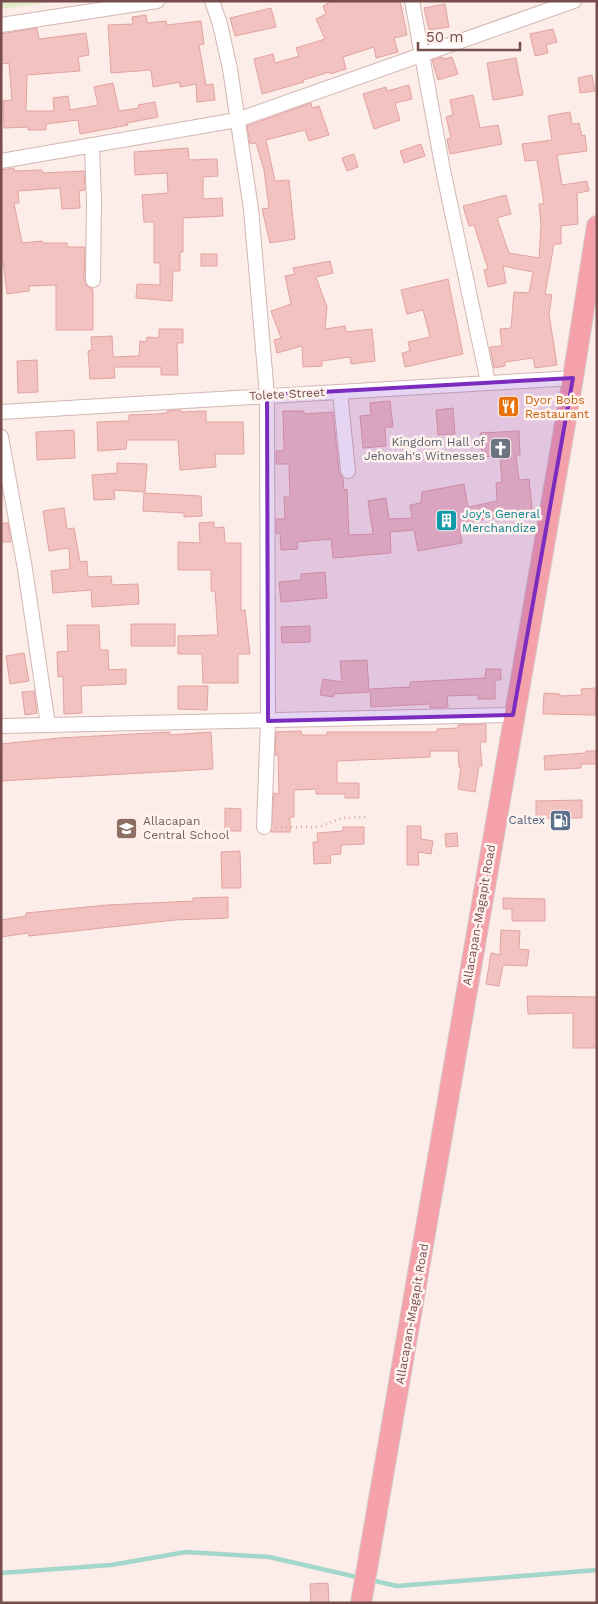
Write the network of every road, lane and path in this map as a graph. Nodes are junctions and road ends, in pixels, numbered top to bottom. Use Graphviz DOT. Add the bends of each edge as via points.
graph roads {
  1 [pos="157,1"];
  2 [pos="212,1"];
  3 [pos="412,1"];
  4 [pos="574,1"];
  5 [pos="1,25"];
  6 [pos="422,54"];
  7 [pos="237,120"];
  8 [pos="92,147"];
  9 [pos="1,161"];
  10 [pos="597,226"];
  11 [pos="93,280"];
  12 [pos="573,378"];
  13 [pos="488,382"];
  14 [pos="340,392"];
  15 [pos="267,395"];
  16 [pos="1,412"];
  17 [pos="1,437"];
  18 [pos="348,471"];
  19 [pos="513,714"];
  20 [pos="268,721"];
  21 [pos="48,725"];
  22 [pos="1,726"];
  23 [pos="367,817"];
  24 [pos="264,827"];
  25 [pos="362,1598"];
  1 -- 5 [label="street"];
  2 -- 7 [label="street" via="225,42"];
  3 -- 6 [label="street"];
  4 -- 6 [label="street"];
  6 -- 7 [label="street"];
  6 -- 13 [label="street"];
  7 -- 8 [label="street"];
  7 -- 15 [label="street" via="251,209"];
  8 -- 9 [label="street"];
  8 -- 11 [label="street"];
  10 -- 12 [label="highway, Allacapan-Magapit Road"];
  12 -- 13 [label="street, Tolete Street"];
  12 -- 19 [label="highway, Allacapan-Magapit Road"];
  13 -- 14 [label="street, Tolete Street"];
  14 -- 15 [label="street, Tolete Street"];
  14 -- 18 [label="street"];
  15 -- 16 [label="street, Tolete Street"];
  15 -- 20 [label="street"];
  17 -- 21 [label="street"];
  19 -- 20 [label="street"];
  19 -- 25 [label="highway, Allacapan-Magapit Road"];
  20 -- 21 [label="street"];
  20 -- 24 [label="street"];
  21 -- 22 [label="street"];
  23 -- 24 [label="path" via="342,818 319,827"];
}
